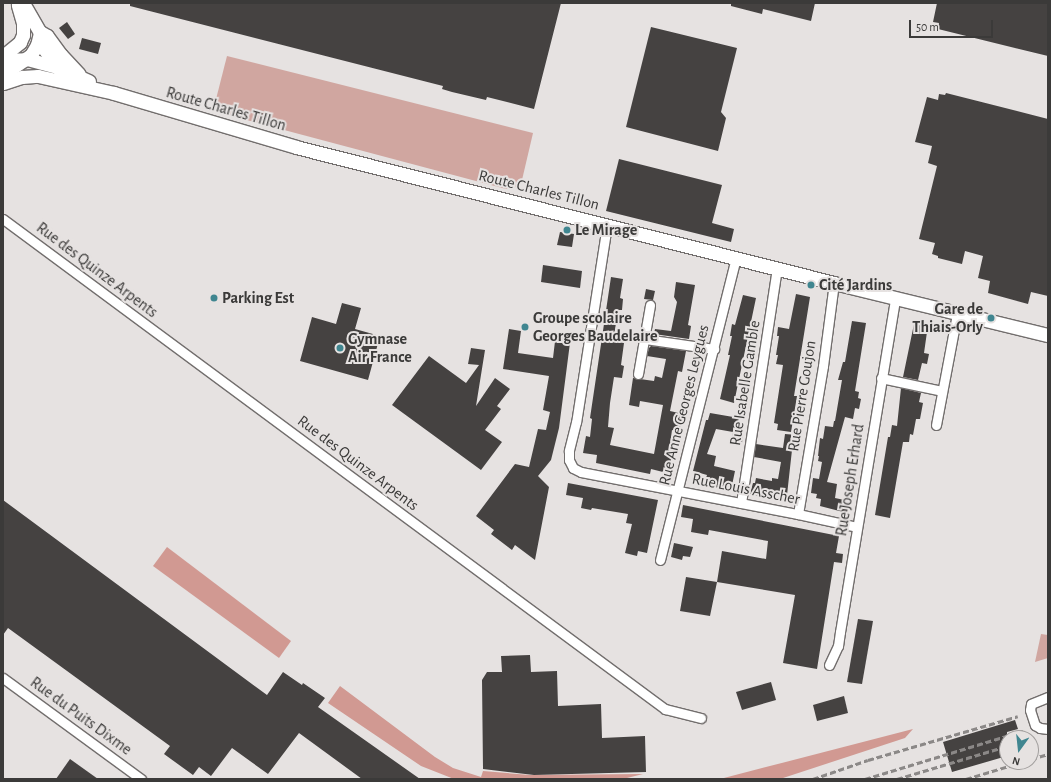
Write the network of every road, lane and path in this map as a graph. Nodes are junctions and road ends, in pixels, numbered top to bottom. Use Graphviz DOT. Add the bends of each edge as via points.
graph roads {
  1 [pos="17,3"];
  2 [pos="23,3"];
  3 [pos="40,32"];
  4 [pos="3,56"];
  5 [pos="27,59"];
  6 [pos="3,60"];
  7 [pos="57,67"];
  8 [pos="3,74"];
  9 [pos="78,81"];
  10 [pos="3,83"];
  11 [pos="3,219"];
  12 [pos="607,225"];
  13 [pos="736,258"];
  14 [pos="777,268"];
  15 [pos="834,283"];
  16 [pos="895,298"];
  17 [pos="650,305"];
  18 [pos="957,314"];
  19 [pos="1048,335"];
  20 [pos="645,339"];
  21 [pos="714,349"];
  22 [pos="638,374"];
  23 [pos="882,378"];
  24 [pos="942,391"];
  25 [pos="936,425"];
  26 [pos="677,491"];
  27 [pos="741,503"];
  28 [pos="798,514"];
  29 [pos="857,527"];
  30 [pos="660,560"];
  31 [pos="829,665"];
  32 [pos="3,678"];
  33 [pos="1048,697"];
  34 [pos="701,718"];
  35 [pos="1048,729"];
  36 [pos="141,779"];
  1 -- 4 [label="main road" via="23,23 23,35 20,42"];
  2 -- 3 [label="main road"];
  3 -- 5 [label="main road" via="34,51"];
  3 -- 7 [label="main road" via="45,50"];
  3 -- 9 [label="main road" via="47,36"];
  5 -- 6 [label="main road"];
  5 -- 7 [label="main road"];
  5 -- 8 [label="main road"];
  7 -- 9 [label="main road"];
  9 -- 10 [label="main road" via="33,76"];
  9 -- 12 [label="main road, Route Charles Tillon" via="296,147"];
  11 -- 34 [label="street, Rue des Quinze Arpents" via="665,709"];
  12 -- 13 [label="main road, Route Charles Tillon"];
  12 -- 26 [label="street, Rue Louis Asscher" via="576,422 568,451 573,468 581,472"];
  13 -- 14 [label="main road, Route Charles Tillon"];
  13 -- 21 [label="street, Rue Anne Georges Leygues"];
  14 -- 15 [label="main road, Route Charles Tillon"];
  14 -- 27 [label="street, Rue Isabelle Gamble"];
  15 -- 16 [label="main road, Route Charles Tillon"];
  15 -- 28 [label="street, Rue Pierre Goujon"];
  16 -- 18 [label="main road, Route Charles Tillon"];
  16 -- 23 [label="street, Rue Joseph Erhard"];
  17 -- 20 [label="street"];
  18 -- 19 [label="main road, Route Charles Tillon"];
  18 -- 24 [label="street"];
  20 -- 21 [label="street"];
  20 -- 22 [label="street"];
  21 -- 26 [label="street, Rue Anne Georges Leygues"];
  23 -- 24 [label="street"];
  23 -- 29 [label="street, Rue Joseph Erhard"];
  24 -- 25 [label="street"];
  26 -- 27 [label="street, Rue Louis Asscher"];
  26 -- 30 [label="street, Rue Anne Georges Leygues"];
  27 -- 28 [label="street, Rue Louis Asscher"];
  28 -- 29 [label="street, Rue Louis Asscher"];
  29 -- 31 [label="street, Rue Joseph Erhard" via="838,646"];
  32 -- 36 [label="street, Rue du Puits Dixme"];
  33 -- 35 [label="street" via="1031,704 1030,710 1035,725"];
}
